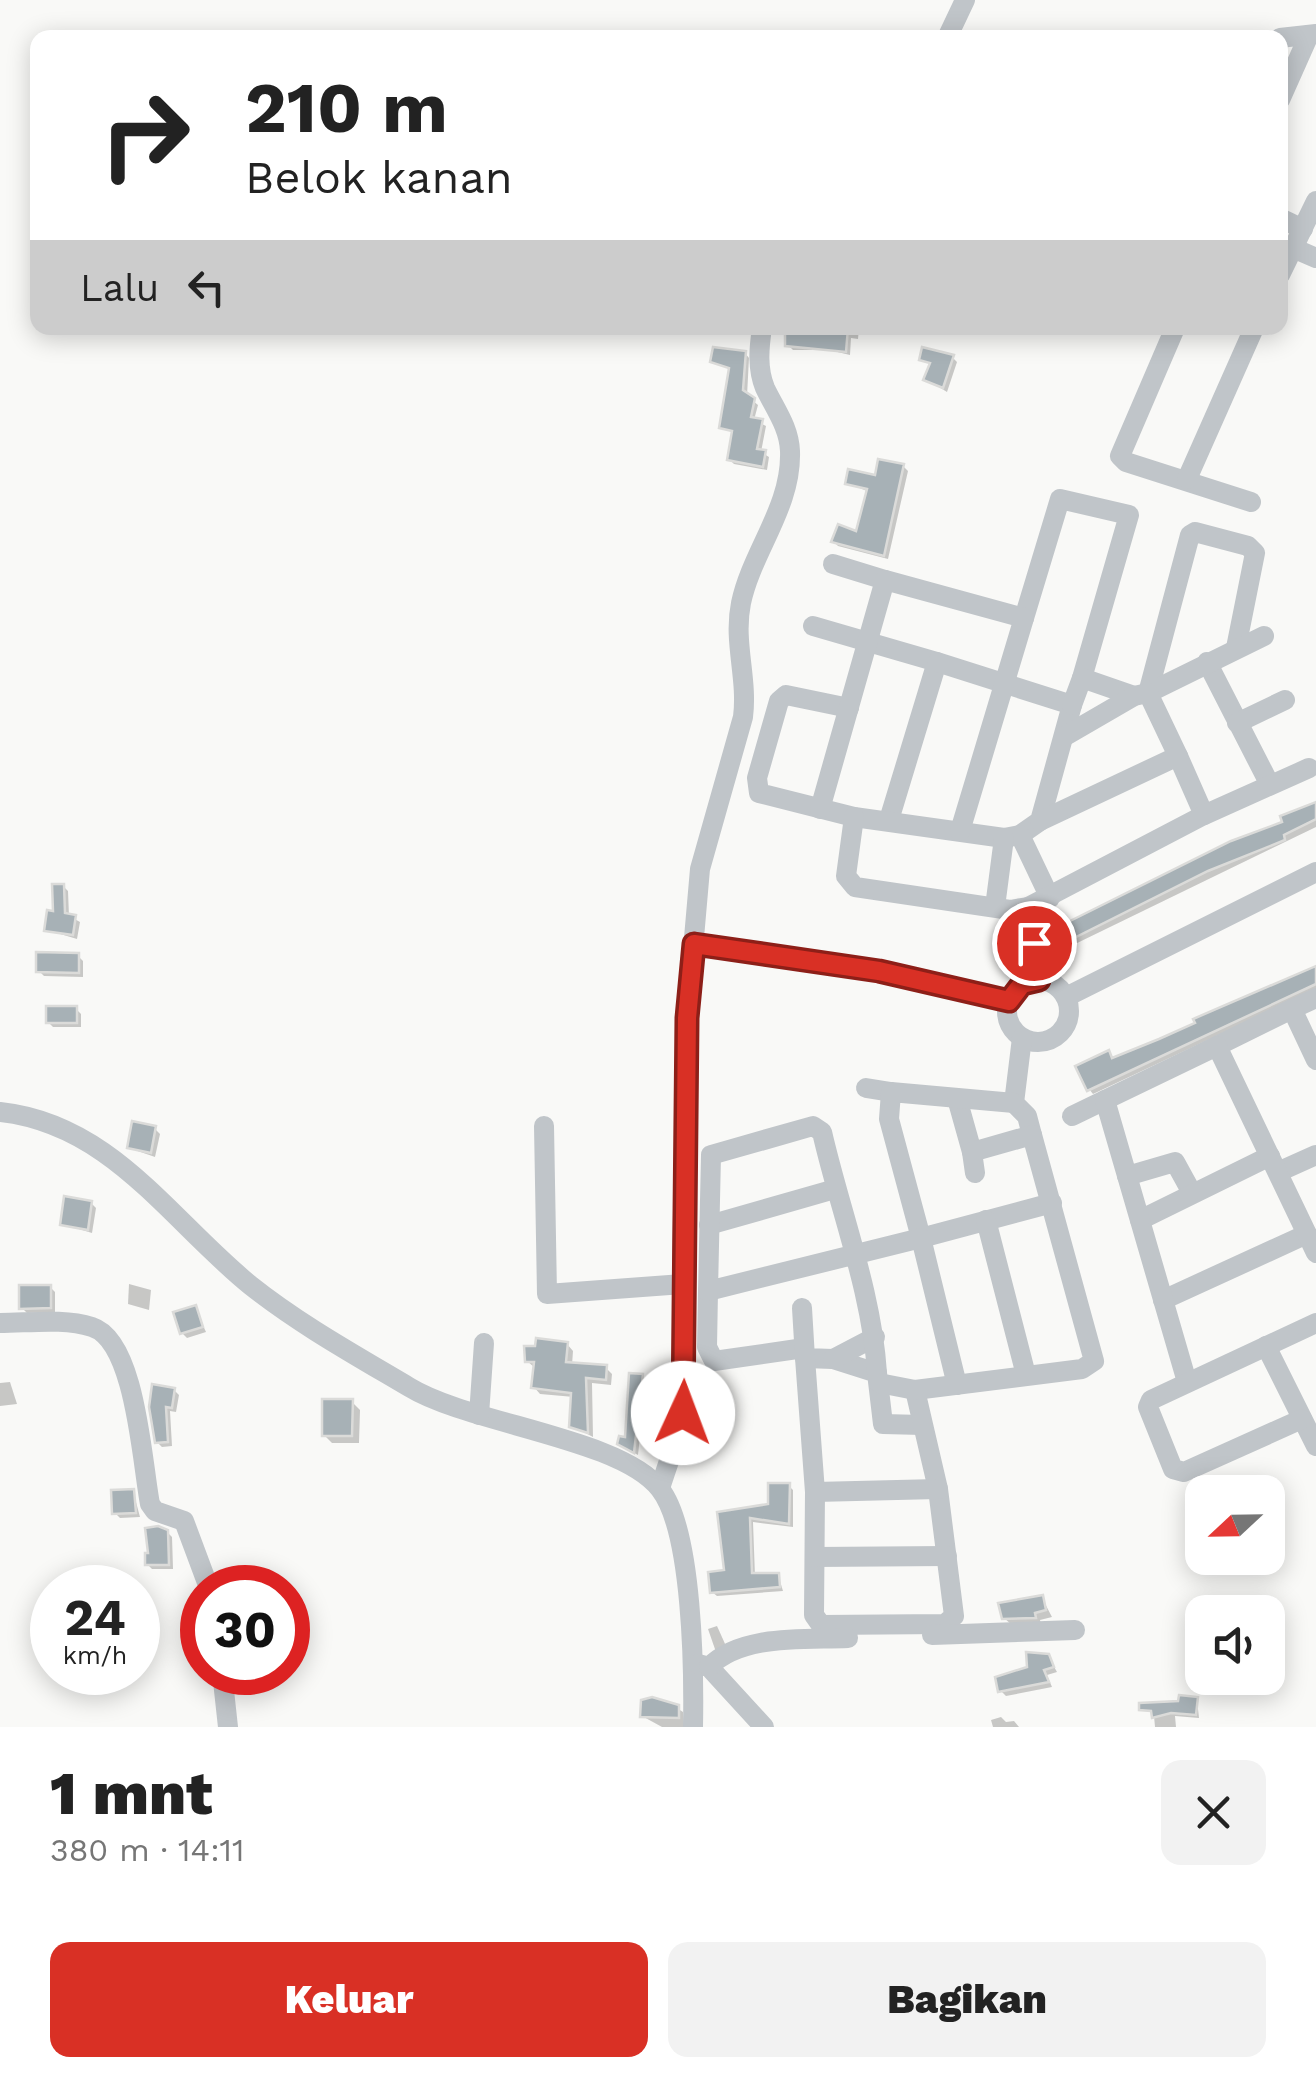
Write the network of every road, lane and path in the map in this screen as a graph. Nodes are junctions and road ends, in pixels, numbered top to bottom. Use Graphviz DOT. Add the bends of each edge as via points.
graph roads {
  1 [pos="965,0"];
  2 [pos="951,30"];
  3 [pos="1312,34"];
  4 [pos="1288,84"];
  5 [pos="1316,201"];
  6 [pos="1288,222"];
  7 [pos="1303,229"];
  8 [pos="1293,248"];
  9 [pos="1288,258"];
  10 [pos="1316,258"];
  11 [pos="762,335"];
  12 [pos="1173,335"];
  13 [pos="1251,335"];
  14 [pos="1187,479"];
  15 [pos="1250,502"];
  16 [pos="833,564"];
  17 [pos="885,580"];
  18 [pos="1024,618"];
  19 [pos="813,626"];
  20 [pos="1264,636"];
  21 [pos="866,643"];
  22 [pos="1236,648"];
  23 [pos="937,662"];
  24 [pos="1207,662"];
  25 [pos="1082,678"];
  26 [pos="1004,684"];
  27 [pos="1141,695"];
  28 [pos="1285,700"];
  29 [pos="1072,705"];
  30 [pos="849,708"];
  31 [pos="1237,723"];
  32 [pos="1065,736"];
  33 [pos="1178,756"];
  34 [pos="1308,768"];
  35 [pos="1270,785"];
  36 [pos="820,809"];
  37 [pos="1204,815"];
  38 [pos="854,816"];
  39 [pos="889,820"];
  40 [pos="1040,820"];
  41 [pos="960,831"];
  42 [pos="1012,837"];
  43 [pos="1316,872"];
  44 [pos="1050,898"];
  45 [pos="995,907"];
  46 [pos="1028,907"];
  47 [pos="694,944"];
  48 [pos="1039,980"];
  49 [pos="1066,996"];
  50 [pos="1316,998"];
  51 [pos="1009,1001"];
  52 [pos="1292,1010"];
  53 [pos="1022,1038"];
  54 [pos="1216,1046"];
  55 [pos="1316,1060"];
  56 [pos="866,1088"];
  57 [pos="890,1092"];
  58 [pos="1105,1100"];
  59 [pos="958,1102"];
  60 [pos="1014,1104"];
  61 [pos="0,1112"];
  62 [pos="1072,1116"];
  63 [pos="544,1126"];
  64 [pos="1032,1136"];
  65 [pos="1316,1155"];
  66 [pos="1274,1164"];
  67 [pos="1127,1176"];
  68 [pos="836,1190"];
  69 [pos="1192,1193"];
  70 [pos="1052,1202"];
  71 [pos="986,1220"];
  72 [pos="1140,1220"];
  73 [pos="709,1224"];
  74 [pos="921,1238"];
  75 [pos="1311,1243"];
  76 [pos="852,1254"];
  77 [pos="683,1284"];
  78 [pos="708,1290"];
  79 [pos="1163,1300"];
  80 [pos="802,1308"];
  81 [pos="0,1323"];
  82 [pos="1316,1323"];
  83 [pos="875,1337"];
  84 [pos="484,1343"];
  85 [pos="1266,1346"];
  86 [pos="805,1353"];
  87 [pos="833,1359"];
  88 [pos="1026,1376"];
  89 [pos="878,1378"];
  90 [pos="1187,1382"];
  91 [pos="957,1385"];
  92 [pos="915,1390"];
  93 [pos="479,1416"];
  94 [pos="922,1425"];
  95 [pos="1310,1429"];
  96 [pos="660,1488"];
  97 [pos="938,1490"];
  98 [pos="815,1492"];
  99 [pos="947,1556"];
  100 [pos="815,1557"];
  101 [pos="200,1565"];
  102 [pos="1074,1630"];
  103 [pos="702,1665"];
  104 [pos="225,1695"];
  105 [pos="228,1727"];
  106 [pos="693,1727"];
  107 [pos="764,1727"];
  1 -- 2 [label="street"];
  3 -- 4 [label="street"];
  5 -- 7 [label="street"];
  6 -- 7 [label="street"];
  7 -- 8 [label="street"];
  8 -- 9 [label="street"];
  8 -- 10 [label="street"];
  11 -- 47 [label="street" via="760,371 790,452 786,487 738,616 744,716 700,870"];
  12 -- 14 [label="street" via="1120,456"];
  13 -- 14 [label="street"];
  14 -- 15 [label="street"];
  16 -- 17 [label="street"];
  17 -- 18 [label="street"];
  17 -- 21 [label="street"];
  18 -- 25 [label="street" via="1060,500 1126,512 1130,519"];
  18 -- 26 [label="street"];
  19 -- 21 [label="street"];
  20 -- 22 [label="street"];
  21 -- 23 [label="street"];
  21 -- 30 [label="street"];
  22 -- 24 [label="street"];
  22 -- 27 [label="street" via="1255,553 1195,532"];
  23 -- 26 [label="street"];
  23 -- 39 [label="street"];
  24 -- 27 [label="street"];
  24 -- 31 [label="street"];
  25 -- 27 [label="street"];
  25 -- 29 [label="street"];
  26 -- 29 [label="street"];
  26 -- 41 [label="street"];
  27 -- 32 [label="street"];
  27 -- 33 [label="street"];
  28 -- 31 [label="street"];
  29 -- 32 [label="street"];
  30 -- 36 [label="street"];
  30 -- 36 [label="street" via="786,694 756,778 759,793"];
  31 -- 35 [label="street"];
  32 -- 40 [label="street"];
  33 -- 37 [label="street"];
  33 -- 40 [label="street"];
  34 -- 35 [label="street"];
  35 -- 37 [label="street"];
  36 -- 38 [label="street"];
  37 -- 44 [label="street"];
  38 -- 39 [label="street"];
  38 -- 45 [label="street" via="846,876 855,887"];
  39 -- 41 [label="street"];
  40 -- 42 [label="street"];
  41 -- 42 [label="street"];
  42 -- 44 [label="street"];
  42 -- 45 [label="street"];
  43 -- 49 [label="street"];
  44 -- 46 [label="street"];
  45 -- 46 [label="street"];
  46 -- 48 [label="street"];
  47 -- 51 [label="street" via="879,971"];
  47 -- 77 [label="street"];
  48 -- 49 [label="street"];
  48 -- 51 [label="street" via="1022,984"];
  49 -- 53 [label="street" via="1068,1022 1057,1036 1040,1043"];
  50 -- 52 [label="street"];
  51 -- 53 [label="street" via="1009,1021"];
  52 -- 54 [label="street"];
  52 -- 55 [label="street"];
  53 -- 60 [label="street"];
  54 -- 58 [label="street"];
  54 -- 66 [label="street"];
  56 -- 57 [label="street"];
  57 -- 59 [label="street"];
  57 -- 74 [label="street" via="889,1119"];
  58 -- 62 [label="street"];
  58 -- 67 [label="street"];
  59 -- 60 [label="street"];
  59 -- 64 [label="street" via="973,1163"];
  60 -- 64 [label="street" via="1027,1116"];
  61 -- 93 [label="street" via="38,1117 91,1141 272,1302 425,1397"];
  63 -- 77 [label="street" via="548,1294"];
  64 -- 70 [label="street"];
  65 -- 66 [label="street"];
  66 -- 69 [label="street"];
  66 -- 75 [label="street"];
  67 -- 69 [label="street" via="1175,1162"];
  67 -- 72 [label="street"];
  68 -- 73 [label="street"];
  68 -- 73 [label="street" via="821,1124 711,1155"];
  68 -- 76 [label="street"];
  69 -- 72 [label="street"];
  70 -- 71 [label="street"];
  70 -- 88 [label="street" via="1094,1361 1082,1369"];
  71 -- 74 [label="street"];
  71 -- 88 [label="street"];
  72 -- 79 [label="street"];
  73 -- 78 [label="street"];
  74 -- 76 [label="street"];
  74 -- 91 [label="street"];
  75 -- 79 [label="street"];
  76 -- 78 [label="street"];
  76 -- 83 [label="street"];
  77 -- 96 [label="street" via="683,1413"];
  78 -- 86 [label="street" via="707,1347 714,1361"];
  79 -- 90 [label="street"];
  80 -- 86 [label="street"];
  81 -- 101 [label="street" via="93,1327 116,1346 150,1504 184,1521"];
  82 -- 85 [label="street"];
  83 -- 87 [label="street"];
  83 -- 89 [label="street"];
  84 -- 93 [label="street"];
  85 -- 90 [label="street"];
  85 -- 95 [label="street"];
  86 -- 87 [label="street"];
  86 -- 98 [label="street"];
  87 -- 89 [label="street"];
  88 -- 91 [label="street"];
  89 -- 92 [label="street"];
  89 -- 94 [label="street" via="884,1424"];
  90 -- 95 [label="street" via="1148,1407 1178,1471"];
  91 -- 92 [label="street"];
  92 -- 94 [label="street"];
  93 -- 96 [label="street" via="577,1444"];
  94 -- 97 [label="street"];
  96 -- 103 [label="street" via="678,1542"];
  97 -- 98 [label="street"];
  97 -- 99 [label="street"];
  98 -- 100 [label="street"];
  99 -- 100 [label="street"];
  99 -- 100 [label="street" via="954,1616 948,1623 825,1626 814,1615"];
  102 -- 103 [label="street" via="747,1645"];
  103 -- 106 [label="street"];
  103 -- 107 [label="street"];
  104 -- 105 [label="street"];
}
